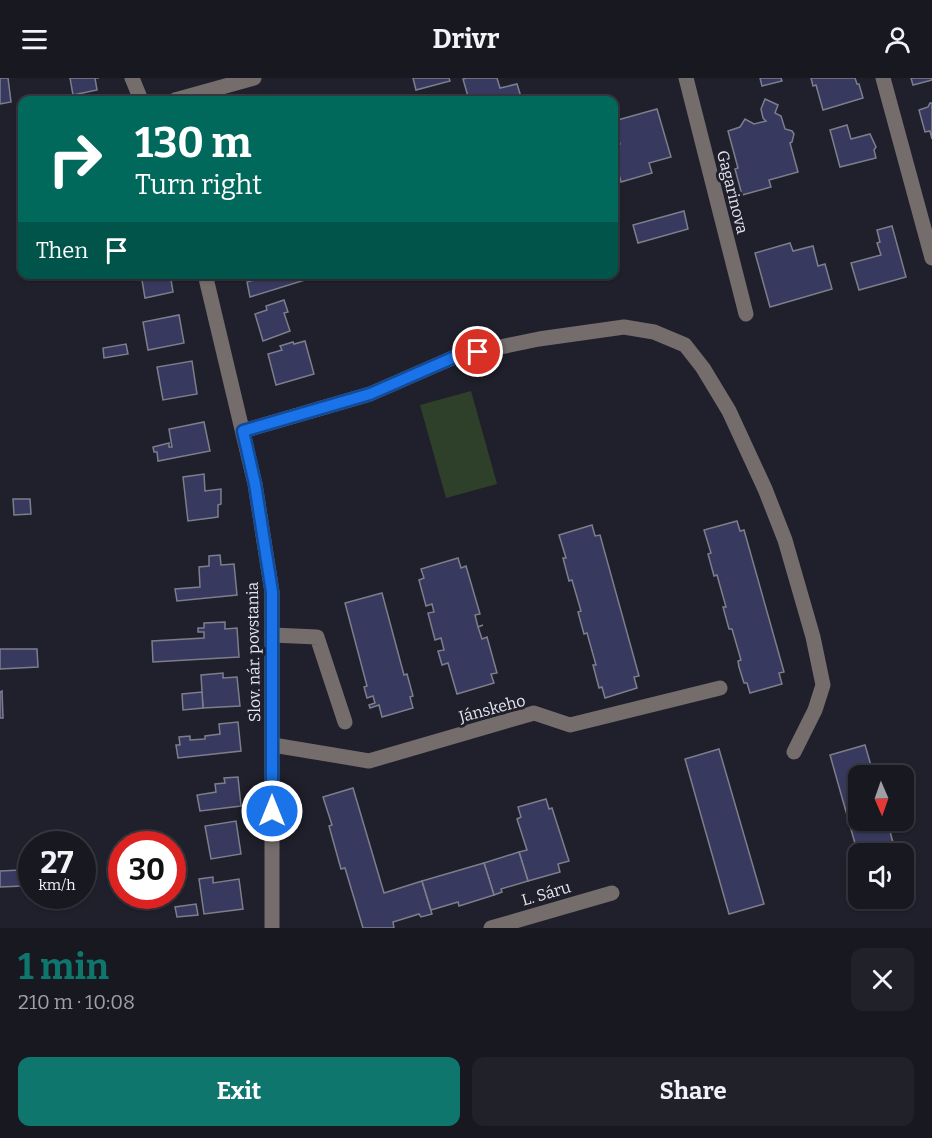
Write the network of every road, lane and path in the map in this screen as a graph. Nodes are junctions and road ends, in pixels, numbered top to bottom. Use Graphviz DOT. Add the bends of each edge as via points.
graph roads {
  1 [pos="132,78"];
  2 [pos="254,78"];
  3 [pos="686,78"];
  4 [pos="883,78"];
  5 [pos="139,96"];
  6 [pos="189,96"];
  7 [pos="932,258"];
  8 [pos="207,279"];
  9 [pos="746,315"];
  10 [pos="243,431"];
  11 [pos="272,635"];
  12 [pos="720,688"];
  13 [pos="345,722"];
  14 [pos="273,745"];
  15 [pos="794,752"];
  16 [pos="612,893"];
  17 [pos="272,928"];
  18 [pos="491,928"];
  1 -- 5 [label="street"];
  2 -- 6 [label="street"];
  3 -- 9 [label="street, Gagarinova"];
  4 -- 7 [label="street"];
  8 -- 10 [label="street, Slov. nár. povstania"];
  10 -- 11 [label="street, Slov. nár. povstania" via="272,592"];
  10 -- 15 [label="street" via="370,394 457,356 539,339 624,327 654,332 685,345 704,368 729,411 765,489 785,540 813,637 824,685"];
  11 -- 13 [label="street" via="316,637"];
  11 -- 14 [label="street, Slov. nár. povstania"];
  12 -- 14 [label="street, Jánskeho" via="570,725 534,713 369,761"];
  14 -- 17 [label="street, Slov. nár. povstania"];
  16 -- 18 [label="street, L. Sáru"];
}
